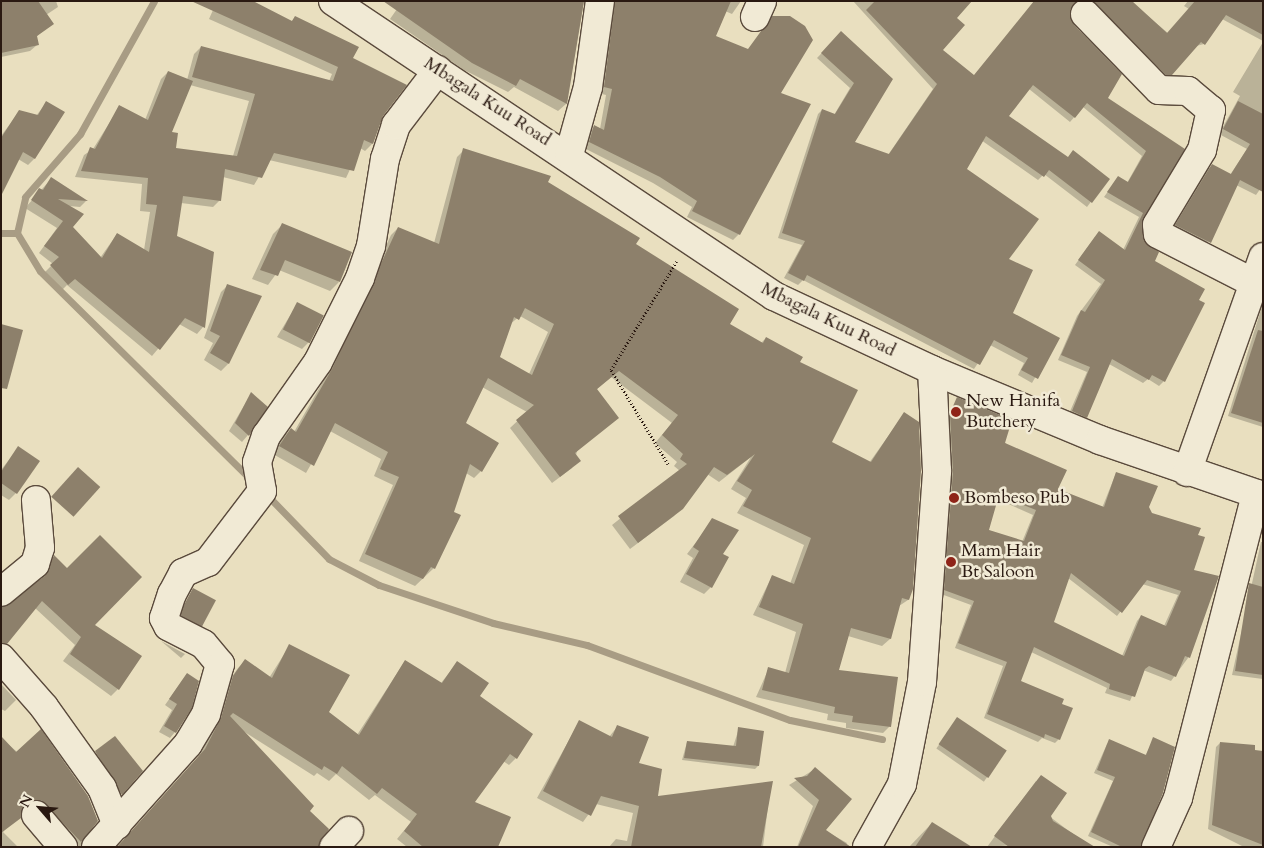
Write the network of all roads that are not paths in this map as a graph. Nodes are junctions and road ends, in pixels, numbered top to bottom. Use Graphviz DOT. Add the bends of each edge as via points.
graph roads {
  1 [pos="333,1"];
  2 [pos="600,1"];
  3 [pos="1085,14"];
  4 [pos="438,70"];
  5 [pos="569,155"];
  6 [pos="1263,256"];
  7 [pos="1252,282"];
  8 [pos="932,370"];
  9 [pos="1187,472"];
  10 [pos="1260,495"];
  11 [pos="36,500"];
  12 [pos="1,592"];
  13 [pos="1,658"];
  14 [pos="36,815"];
  15 [pos="117,825"];
  16 [pos="63,847"];
  17 [pos="96,847"];
  18 [pos="866,847"];
  19 [pos="1156,847"];
  1 -- 4 [label="street, Mbagala Kuu Road"];
  2 -- 5 [label="street" via="588,87"];
  3 -- 7 [label="street" via="1159,90 1188,91 1211,110 1202,150 1157,225 1158,234"];
  4 -- 5 [label="street, Mbagala Kuu Road"];
  4 -- 15 [label="street" via="413,98 391,139 373,237 360,278 318,362 266,436 257,462 262,491 208,562 183,574 172,594 164,618 168,626 212,651 218,671 206,714 188,744"];
  5 -- 8 [label="street, Mbagala Kuu Road" via="774,296"];
  6 -- 7 [label="street"];
  7 -- 9 [label="street"];
  8 -- 9 [label="street, Mbagala Kuu Road"];
  8 -- 18 [label="street" via="937,471 922,682 902,784"];
  9 -- 10 [label="street, Mbagala Kuu Road"];
  10 -- 19 [label="street" via="1178,798"];
  11 -- 12 [label="street" via="40,548 35,564"];
  13 -- 15 [label="street" via="44,707 102,788"];
  14 -- 16 [label="street"];
  15 -- 17 [label="street"];
}
